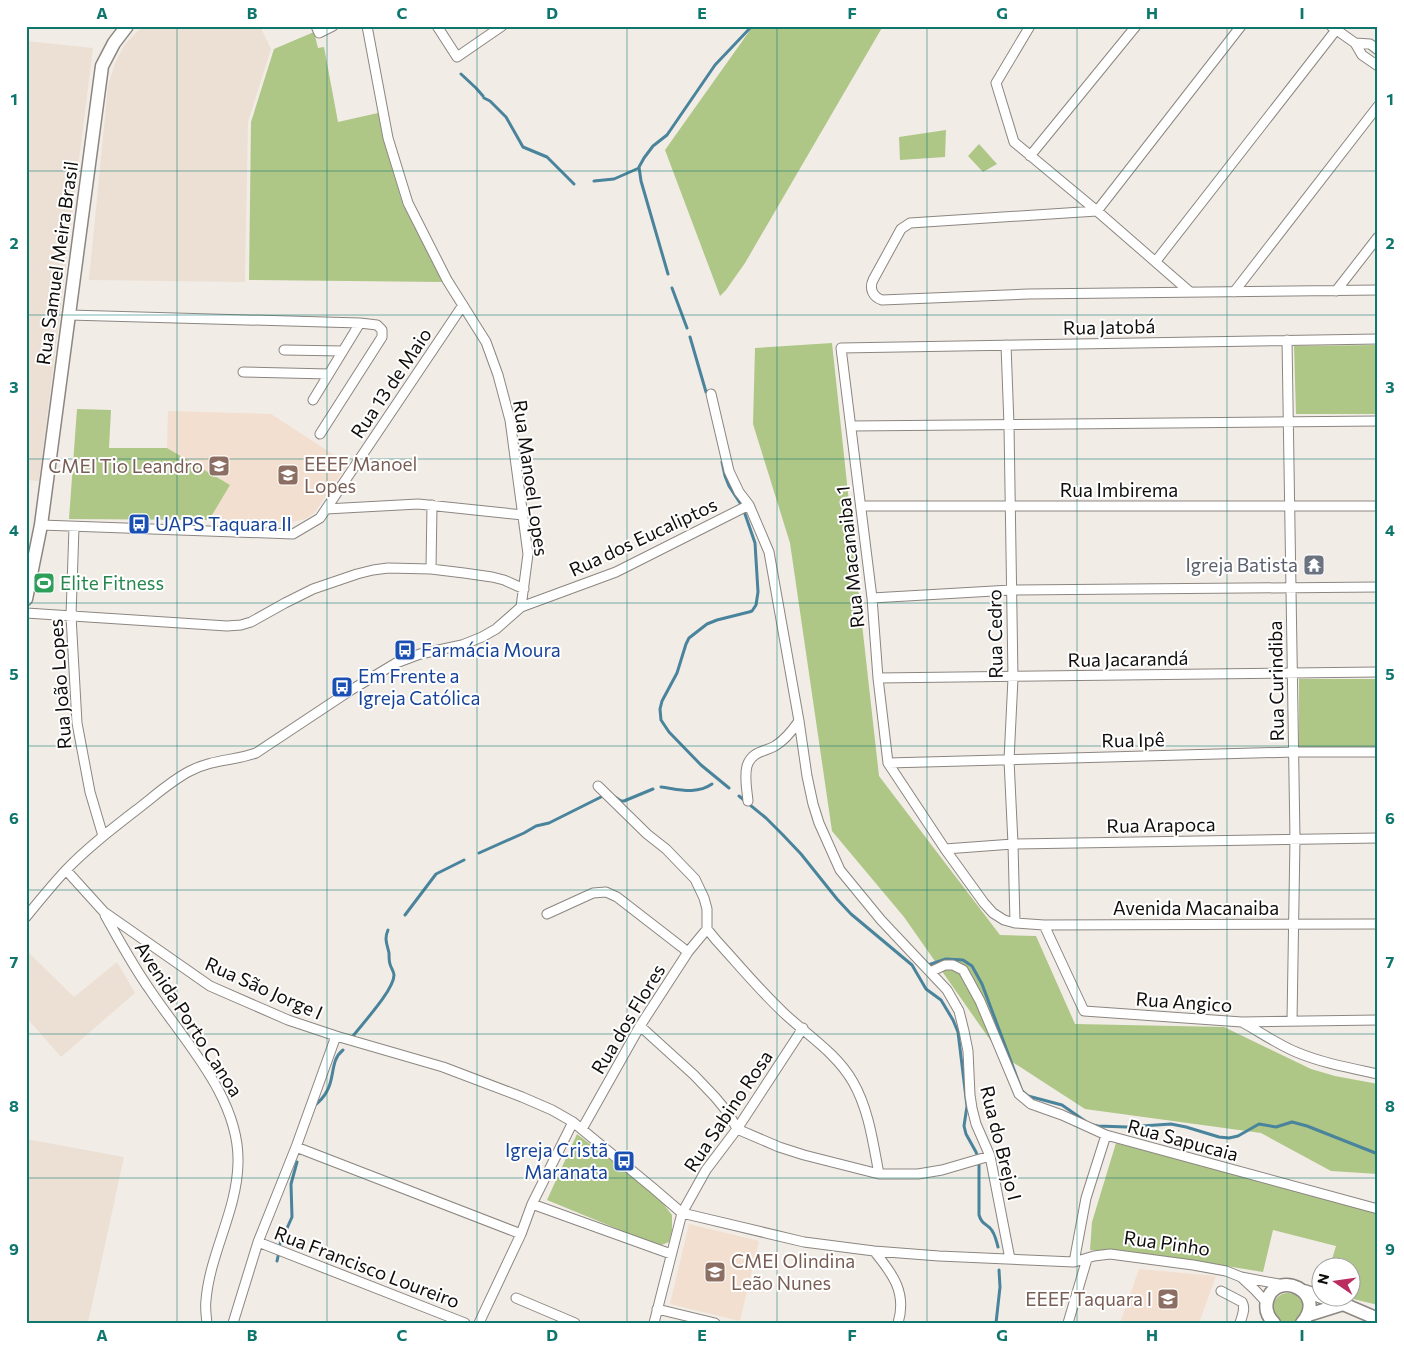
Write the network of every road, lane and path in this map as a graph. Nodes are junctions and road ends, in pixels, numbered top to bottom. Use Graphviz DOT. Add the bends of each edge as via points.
graph roads {
  1 [pos="127,26"];
  2 [pos="333,26"];
  3 [pos="367,26"];
  4 [pos="437,26"];
  5 [pos="502,26"];
  6 [pos="1030,26"];
  7 [pos="1136,26"];
  8 [pos="1241,26"];
  9 [pos="1334,28"];
  10 [pos="317,30"];
  11 [pos="1355,43"];
  12 [pos="1378,50"];
  13 [pos="1378,66"];
  14 [pos="1378,106"];
  15 [pos="1030,156"];
  16 [pos="1097,211"];
  17 [pos="1378,238"];
  18 [pos="1156,261"];
  19 [pos="1378,290"];
  20 [pos="1336,291"];
  21 [pos="1190,292"];
  22 [pos="1234,292"];
  23 [pos="463,305"];
  24 [pos="69,315"];
  25 [pos="360,323"];
  26 [pos="1378,339"];
  27 [pos="1287,340"];
  28 [pos="1006,345"];
  29 [pos="842,348"];
  30 [pos="284,350"];
  31 [pos="344,351"];
  32 [pos="243,372"];
  33 [pos="329,374"];
  34 [pos="711,394"];
  35 [pos="313,400"];
  36 [pos="1378,421"];
  37 [pos="1289,422"];
  38 [pos="1009,424"];
  39 [pos="851,426"];
  40 [pos="320,434"];
  41 [pos="432,505"];
  42 [pos="749,505"];
  43 [pos="861,506"];
  44 [pos="1010,506"];
  45 [pos="1290,506"];
  46 [pos="1378,506"];
  47 [pos="326,509"];
  48 [pos="523,516"];
  49 [pos="41,525"];
  50 [pos="74,527"];
  51 [pos="431,569"];
  52 [pos="1291,587"];
  53 [pos="1378,587"];
  54 [pos="524,589"];
  55 [pos="1011,590"];
  56 [pos="872,598"];
  57 [pos="26,599"];
  58 [pos="521,606"];
  59 [pos="26,613"];
  60 [pos="71,616"];
  61 [pos="1378,672"];
  62 [pos="1293,673"];
  63 [pos="878,678"];
  64 [pos="1013,678"];
  65 [pos="799,721"];
  66 [pos="1294,752"];
  67 [pos="1378,752"];
  68 [pos="1009,760"];
  69 [pos="888,763"];
  70 [pos="598,786"];
  71 [pos="748,801"];
  72 [pos="103,836"];
  73 [pos="1378,838"];
  74 [pos="1295,839"];
  75 [pos="1013,844"];
  76 [pos="945,849"];
  77 [pos="66,870"];
  78 [pos="104,912"];
  79 [pos="547,914"];
  80 [pos="26,917"];
  81 [pos="1015,923"];
  82 [pos="1294,924"];
  83 [pos="1378,924"];
  84 [pos="1044,925"];
  85 [pos="707,929"];
  86 [pos="688,952"];
  87 [pos="930,972"];
  88 [pos="1378,1020"];
  89 [pos="1292,1021"];
  90 [pos="1242,1022"];
  91 [pos="640,1026"];
  92 [pos="803,1028"];
  93 [pos="336,1036"];
  94 [pos="1378,1074"];
  95 [pos="573,1122"];
  96 [pos="582,1129"];
  97 [pos="737,1129"];
  98 [pos="1106,1135"];
  99 [pos="296,1147"];
  100 [pos="990,1156"];
  101 [pos="879,1174"];
  102 [pos="532,1204"];
  103 [pos="1378,1208"];
  104 [pos="682,1213"];
  105 [pos="520,1234"];
  106 [pos="258,1242"];
  107 [pos="874,1251"];
  108 [pos="671,1254"];
  109 [pos="1010,1259"];
  110 [pos="1087,1259"];
  111 [pos="1074,1262"];
  112 [pos="1241,1277"];
  113 [pos="1287,1285"];
  114 [pos="1221,1291"];
  115 [pos="1304,1291"];
  116 [pos="1312,1294"];
  117 [pos="516,1298"];
  118 [pos="1267,1303"];
  119 [pos="1338,1306"];
  120 [pos="1348,1306"];
  121 [pos="657,1309"];
  122 [pos="1305,1319"];
  123 [pos="1378,1319"];
  124 [pos="1271,1321"];
  125 [pos="207,1323"];
  126 [pos="233,1323"];
  127 [pos="465,1323"];
  128 [pos="479,1323"];
  129 [pos="575,1323"];
  130 [pos="654,1323"];
  131 [pos="716,1323"];
  132 [pos="898,1323"];
  133 [pos="1068,1323"];
  134 [pos="1240,1323"];
  1 -- 24 [label="street, Rua Samuel Meira Brasil" via="102,66"];
  2 -- 10 [label="street"];
  3 -- 23 [label="street, Rua Manoel Lopes" via="388,138 408,203"];
  4 -- 5 [label="street" via="458,57"];
  6 -- 15 [label="street" via="996,83 1014,142"];
  7 -- 15 [label="street"];
  8 -- 16 [label="street"];
  9 -- 11 [label="street"];
  9 -- 18 [label="street"];
  11 -- 12 [label="street" via="1370,44"];
  11 -- 13 [label="street" via="1362,55"];
  14 -- 22 [label="street"];
  15 -- 16 [label="street"];
  16 -- 18 [label="street"];
  16 -- 21 [label="street" via="910,223 902,229 873,280 872,293 882,300"];
  17 -- 20 [label="street"];
  18 -- 21 [label="street"];
  19 -- 20 [label="street"];
  20 -- 22 [label="street"];
  21 -- 22 [label="street"];
  23 -- 47 [label="street, Rua 13 de Maio"];
  23 -- 48 [label="street, Rua Manoel Lopes" via="486,342 498,375 510,420"];
  24 -- 25 [label="street"];
  24 -- 49 [label="street, Rua Samuel Meira Brasil"];
  25 -- 31 [label="street"];
  25 -- 40 [label="street" via="377,325 382,330 382,337"];
  26 -- 27 [label="street, Rua Jatobá"];
  27 -- 28 [label="street, Rua Jatobá"];
  27 -- 37 [label="street, Rua Curindiba"];
  28 -- 29 [label="street, Rua Jatobá"];
  28 -- 38 [label="street, Rua Cedro"];
  29 -- 39 [label="street, Rua Macanaiba 1"];
  30 -- 31 [label="street"];
  31 -- 33 [label="street"];
  32 -- 33 [label="street"];
  33 -- 35 [label="street"];
  34 -- 42 [label="street, Rua do Brejo I" via="729,471"];
  36 -- 37 [label="street"];
  37 -- 38 [label="street"];
  37 -- 45 [label="street, Rua Curindiba"];
  38 -- 39 [label="street"];
  38 -- 44 [label="street, Rua Cedro"];
  39 -- 43 [label="street, Rua Macanaiba 1"];
  41 -- 47 [label="street"];
  41 -- 48 [label="street"];
  41 -- 51 [label="street"];
  42 -- 58 [label="street, Rua dos Eucaliptos" via="616,572"];
  42 -- 65 [label="street, Rua do Brejo I" via="769,552"];
  43 -- 44 [label="street, Rua Imbirema"];
  43 -- 56 [label="street, Rua Macanaiba 1"];
  44 -- 45 [label="street, Rua Imbirema"];
  44 -- 55 [label="street, Rua Cedro"];
  45 -- 46 [label="street, Rua Imbirema"];
  45 -- 52 [label="street, Rua Curindiba"];
  47 -- 50 [label="street, Rua 13 de Maio" via="320,518 293,534"];
  48 -- 54 [label="street, Rua Manoel Lopes" via="528,554"];
  49 -- 50 [label="street, Rua 13 de Maio"];
  49 -- 57 [label="street, Rua Samuel Meira Brasil"];
  50 -- 60 [label="street, Rua João Lopes"];
  51 -- 54 [label="street" via="492,577"];
  51 -- 60 [label="street" via="388,568 357,574 313,589 241,625"];
  52 -- 53 [label="street"];
  52 -- 55 [label="street"];
  52 -- 62 [label="street, Rua Curindiba"];
  54 -- 58 [label="street, Rua Manoel Lopes"];
  55 -- 56 [label="street"];
  55 -- 64 [label="street, Rua Cedro"];
  56 -- 63 [label="street, Rua Macanaiba 1"];
  58 -- 72 [label="street" via="482,637 396,663 256,753 209,763 190,771"];
  59 -- 60 [label="street"];
  60 -- 72 [label="street, Rua João Lopes" via="77,723 90,792"];
  61 -- 62 [label="street, Rua Jacarandá"];
  62 -- 64 [label="street, Rua Jacarandá"];
  62 -- 66 [label="street, Rua Curindiba"];
  63 -- 64 [label="street, Rua Jacarandá"];
  63 -- 69 [label="street, Rua Macanaiba 1"];
  64 -- 68 [label="street, Rua Cedro"];
  65 -- 71 [label="street" via="789,735 774,747 761,751 747,764"];
  65 -- 87 [label="street, Rua do Brejo I" via="818,823 840,870"];
  66 -- 67 [label="street, Rua Ipê"];
  66 -- 68 [label="street, Rua Ipê"];
  66 -- 74 [label="street, Rua Curindiba"];
  68 -- 69 [label="street, Rua Ipê"];
  68 -- 75 [label="street, Rua Cedro"];
  69 -- 76 [label="street"];
  70 -- 85 [label="street" via="695,879 707,908"];
  72 -- 77 [label="street"];
  73 -- 74 [label="street, Rua Arapoca"];
  74 -- 75 [label="street, Rua Arapoca"];
  74 -- 82 [label="street, Rua Curindiba"];
  75 -- 76 [label="street, Rua Arapoca"];
  75 -- 81 [label="street, Rua Cedro"];
  76 -- 81 [label="street" via="993,913"];
  77 -- 78 [label="street, Rua São Jorge I"];
  77 -- 80 [label="street"];
  78 -- 93 [label="street, Rua São Jorge I" via="210,986 288,1020"];
  78 -- 125 [label="street, Avenida Porto Canoa" via="132,964 208,1072 228,1110 237,1138 236,1186 213,1264 206,1301"];
  79 -- 86 [label="street" via="593,893 606,892"];
  81 -- 84 [label="street, Avenida Macanaiba"];
  82 -- 83 [label="street, Avenida Macanaiba"];
  82 -- 84 [label="street, Avenida Macanaiba"];
  82 -- 89 [label="street, Rua Curindiba"];
  84 -- 90 [label="street, Rua Angico" via="1084,1011"];
  85 -- 86 [label="street, Rua dos Flores"];
  85 -- 92 [label="street" via="741,969"];
  86 -- 91 [label="street, Rua dos Flores"];
  87 -- 98 [label="street" via="946,965 963,970 980,1001 1019,1094 1031,1104"];
  87 -- 100 [label="street, Rua do Brejo I" via="947,990 959,1011 968,1051 972,1108"];
  88 -- 89 [label="street, Rua Angico"];
  89 -- 90 [label="street, Rua Angico"];
  90 -- 94 [label="street" via="1296,1052"];
  91 -- 96 [label="street, Rua dos Flores"];
  91 -- 97 [label="street" via="699,1080 729,1114"];
  92 -- 97 [label="street, Rua Sabino Rosa"];
  92 -- 101 [label="street" via="843,1067 854,1083 870,1128"];
  93 -- 95 [label="street, Rua São Jorge I" via="443,1067 522,1097"];
  93 -- 99 [label="street"];
  95 -- 96 [label="street, Rua São Jorge I"];
  95 -- 102 [label="street"];
  96 -- 104 [label="street, Rua São Jorge I"];
  97 -- 101 [label="street" via="796,1152"];
  97 -- 104 [label="street, Rua Sabino Rosa" via="706,1170"];
  98 -- 103 [label="street, Rua Sapucaia"];
  98 -- 111 [label="street, Rua Sapucaia" via="1086,1198"];
  99 -- 105 [label="street"];
  99 -- 106 [label="street"];
  100 -- 101 [label="street" via="918,1174"];
  100 -- 109 [label="street, Rua do Brejo I"];
  102 -- 105 [label="street"];
  102 -- 108 [label="street"];
  104 -- 107 [label="street, Rua Pinho" via="804,1242"];
  104 -- 108 [label="street, Rua Sabino Rosa"];
  105 -- 128 [label="street"];
  106 -- 126 [label="street"];
  106 -- 127 [label="street, Rua Francisco Loureiro"];
  107 -- 109 [label="street, Rua Pinho"];
  107 -- 132 [label="street" via="897,1283 901,1313"];
  108 -- 121 [label="street, Rua Sabino Rosa"];
  109 -- 111 [label="street, Rua Pinho"];
  110 -- 111 [label="street, Rua Pinho"];
  110 -- 112 [label="street, Rua Pinho" via="1110,1254 1193,1265"];
  110 -- 133 [label="street"];
  112 -- 113 [label="street, Rua Pinho"];
  112 -- 118 [label="street, Rua Pinho"];
  113 -- 115 [label="street"];
  113 -- 118 [label="street" via="1276,1289"];
  114 -- 134 [label="street" via="1244,1304"];
  115 -- 116 [label="street"];
  115 -- 122 [label="street" via="1309,1303"];
  117 -- 129 [label="street"];
  118 -- 124 [label="street"];
  119 -- 122 [label="street"];
  120 -- 123 [label="street"];
  121 -- 130 [label="street"];
  121 -- 131 [label="street"];
}
